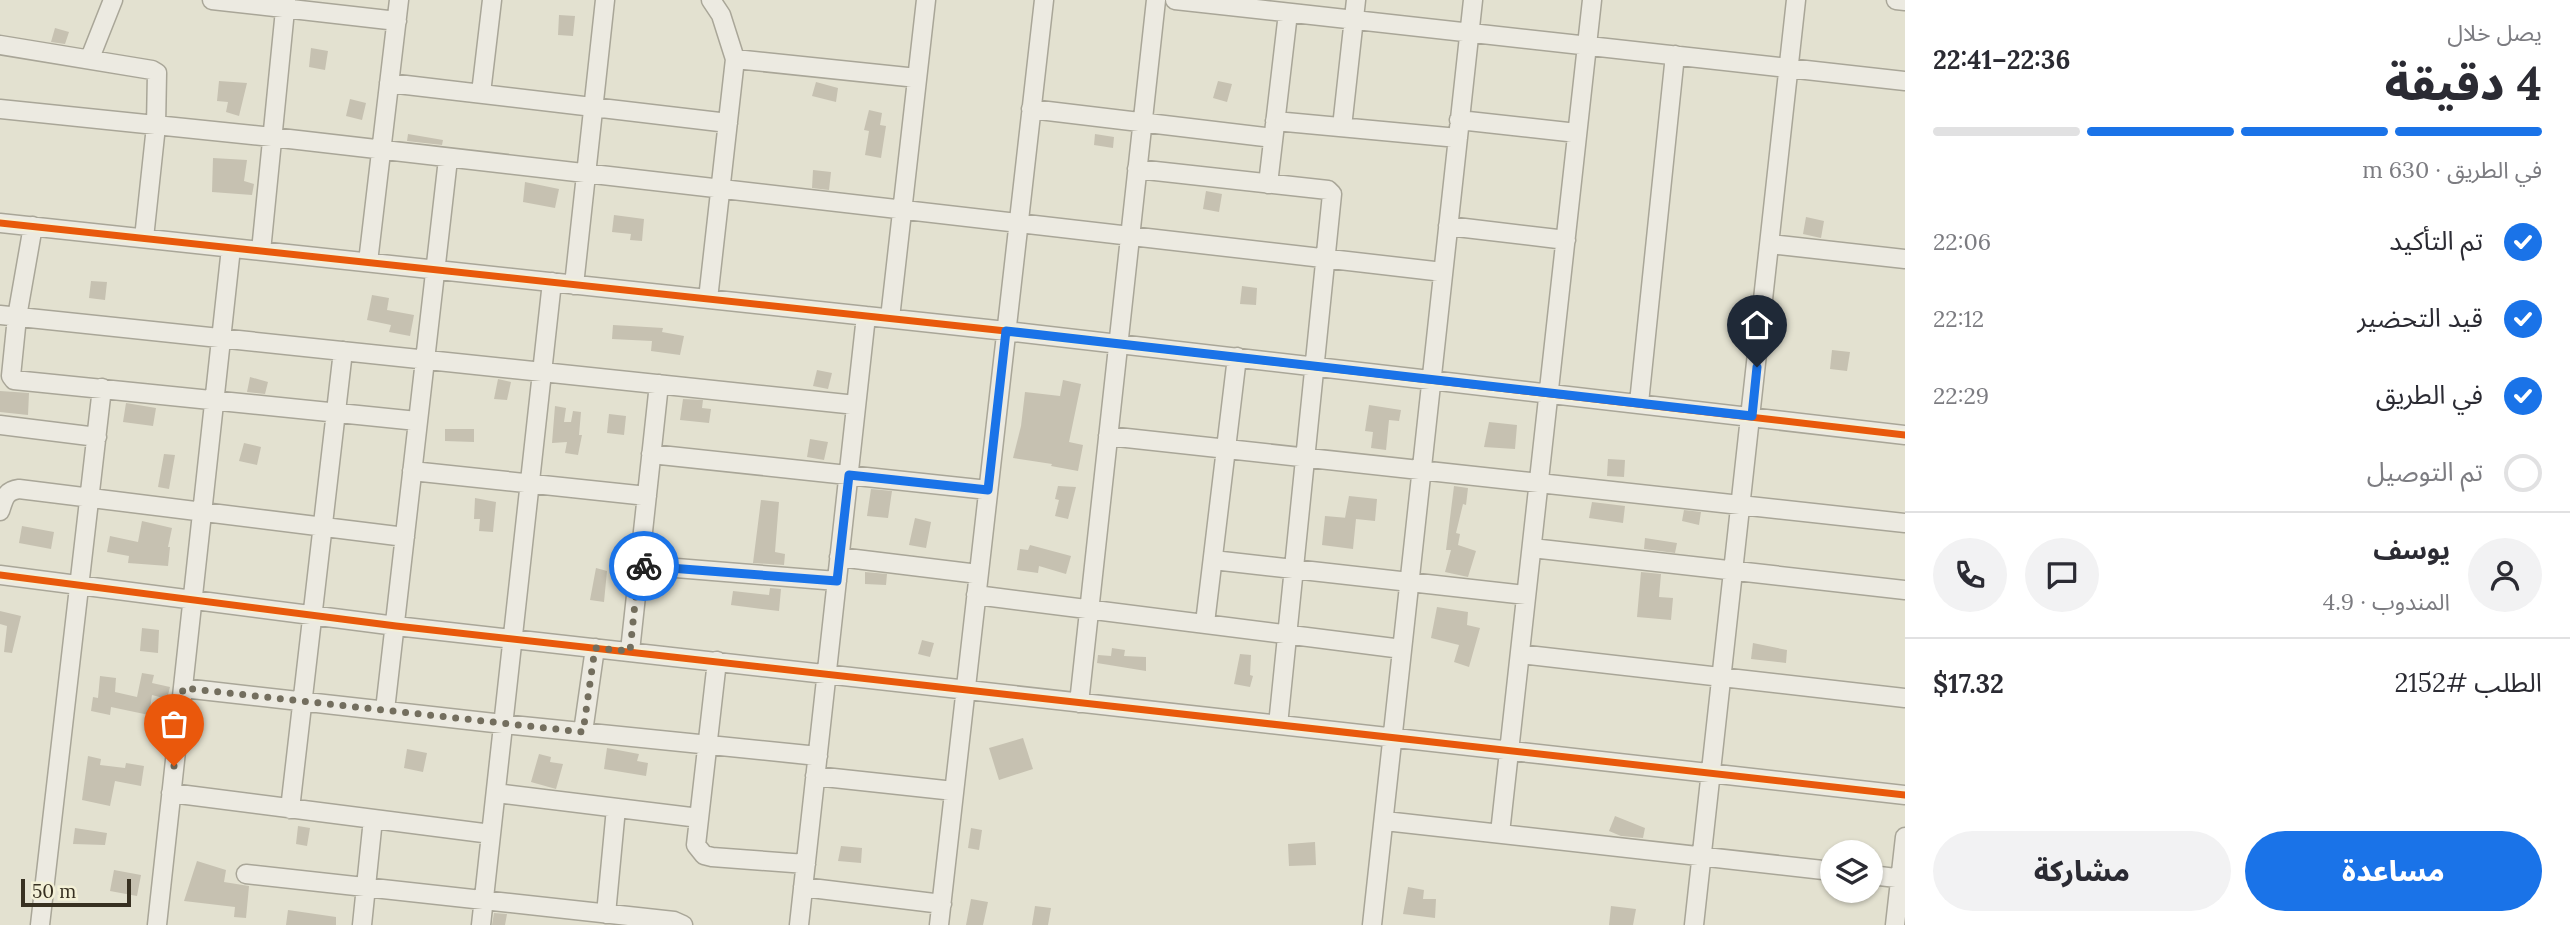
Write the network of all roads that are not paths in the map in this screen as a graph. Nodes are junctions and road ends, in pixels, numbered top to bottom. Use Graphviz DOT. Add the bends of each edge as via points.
graph roads {
  1 [pos="113,0"];
  2 [pos="212,0"];
  3 [pos="399,0"];
  4 [pos="492,0"];
  5 [pos="605,0"];
  6 [pos="712,0"];
  7 [pos="926,0"];
  8 [pos="1044,0"];
  9 [pos="1156,0"];
  10 [pos="1175,0"];
  11 [pos="1356,0"];
  12 [pos="1473,0"];
  13 [pos="1592,0"];
  14 [pos="1796,0"];
  15 [pos="1896,0"];
  16 [pos="1905,1"];
  17 [pos="286,3"];
  18 [pos="1288,13"];
  19 [pos="1354,20"];
  20 [pos="397,21"];
  21 [pos="1470,33"];
  22 [pos="0,45"];
  23 [pos="1588,46"];
  24 [pos="1675,55"];
  25 [pos="90,58"];
  26 [pos="735,59"];
  27 [pos="1790,68"];
  28 [pos="917,78"];
  29 [pos="1905,81"];
  30 [pos="389,83"];
  31 [pos="481,93"];
  32 [pos="593,107"];
  33 [pos="0,109"];
  34 [pos="1031,109"];
  35 [pos="1142,122"];
  36 [pos="728,123"];
  37 [pos="156,126"];
  38 [pos="1342,127"];
  39 [pos="1274,129"];
  40 [pos="1458,129"];
  41 [pos="1577,133"];
  42 [pos="272,137"];
  43 [pos="381,150"];
  44 [pos="448,159"];
  45 [pos="1137,169"];
  46 [pos="586,173"];
  47 [pos="1268,184"];
  48 [pos="720,189"];
  49 [pos="902,210"];
  50 [pos="0,223"];
  51 [pos="1018,223"];
  52 [pos="33,226"];
  53 [pos="1448,226"];
  54 [pos="1129,236"];
  55 [pos="144,239"];
  56 [pos="1566,240"];
  57 [pos="1770,244"];
  58 [pos="231,247"];
  59 [pos="261,251"];
  60 [pos="1326,259"];
  61 [pos="1905,259"];
  62 [pos="368,262"];
  63 [pos="435,271"];
  64 [pos="1443,272"];
  65 [pos="552,282"];
  66 [pos="574,285"];
  67 [pos="708,299"];
  68 [pos="9,316"];
  69 [pos="866,316"];
  70 [pos="890,318"];
  71 [pos="1006,331"];
  72 [pos="221,338"];
  73 [pos="1118,344"];
  74 [pos="343,351"];
  75 [pos="1237,357"];
  76 [pos="424,360"];
  77 [pos="1314,366"];
  78 [pos="542,372"];
  79 [pos="1431,379"];
  80 [pos="659,384"];
  81 [pos="102,388"];
  82 [pos="1549,393"];
  83 [pos="215,400"];
  84 [pos="1639,403"];
  85 [pos="856,405"];
  86 [pos="336,412"];
  87 [pos="1752,416"];
  88 [pos="417,421"];
  89 [pos="0,425"];
  90 [pos="1905,435"];
  91 [pos="1108,436"];
  92 [pos="97,437"];
  93 [pos="1227,449"];
  94 [pos="651,454"];
  95 [pos="1305,457"];
  96 [pos="1421,470"];
  97 [pos="412,471"];
  98 [pos="849,475"];
  99 [pos="530,483"];
  100 [pos="1539,483"];
  101 [pos="988,490"];
  102 [pos="647,496"];
  103 [pos="89,498"];
  104 [pos="1742,505"];
  105 [pos="0,511"];
  106 [pos="202,512"];
  107 [pos="1905,523"];
  108 [pos="323,526"];
  109 [pos="405,537"];
  110 [pos="1532,548"];
  111 [pos="839,556"];
  112 [pos="1213,560"];
  113 [pos="639,565"];
  114 [pos="1292,569"];
  115 [pos="1735,571"];
  116 [pos="978,574"];
  117 [pos="0,575"];
  118 [pos="837,581"];
  119 [pos="1408,582"];
  120 [pos="79,584"];
  121 [pos="1905,590"];
  122 [pos="976,595"];
  123 [pos="1525,595"];
  124 [pos="192,601"];
  125 [pos="1089,609"];
  126 [pos="312,615"];
  127 [pos="1205,623"];
  128 [pos="396,626"];
  129 [pos="1287,633"];
  130 [pos="513,638"];
  131 [pos="595,648"];
  132 [pos="1402,649"];
  133 [pos="630,651"];
  134 [pos="1520,654"];
  135 [pos="717,662"];
  136 [pos="827,674"];
  137 [pos="1723,677"];
  138 [pos="183,688"];
  139 [pos="966,690"];
  140 [pos="1905,698"];
  141 [pos="303,700"];
  142 [pos="1079,703"];
  143 [pos="385,710"];
  144 [pos="503,724"];
  145 [pos="1278,725"];
  146 [pos="583,732"];
  147 [pos="1392,738"];
  148 [pos="707,744"];
  149 [pos="1510,751"];
  150 [pos="817,756"];
  151 [pos="1712,774"];
  152 [pos="815,776"];
  153 [pos="954,791"];
  154 [pos="171,793"];
  155 [pos="496,793"];
  156 [pos="1905,795"];
  157 [pos="290,808"];
  158 [pos="616,808"];
  159 [pos="699,818"];
  160 [pos="373,819"];
  161 [pos="1385,821"];
  162 [pos="1500,833"];
  163 [pos="491,834"];
  164 [pos="1905,837"];
  165 [pos="1702,856"];
  166 [pos="806,864"];
  167 [pos="1820,870"];
  168 [pos="246,874"];
  169 [pos="1883,876"];
  170 [pos="1903,878"];
  171 [pos="803,887"];
  172 [pos="366,888"];
  173 [pos="484,900"];
  174 [pos="942,904"];
  175 [pos="606,914"];
  176 [pos="40,925"];
  177 [pos="157,925"];
  178 [pos="362,925"];
  179 [pos="481,925"];
  180 [pos="683,925"];
  181 [pos="799,925"];
  182 [pos="939,925"];
  183 [pos="1372,925"];
  184 [pos="1694,925"];
  185 [pos="1895,925"];
  1 -- 25 [label="street"];
  2 -- 17 [label="street"];
  3 -- 20 [label="street"];
  4 -- 31 [label="street"];
  5 -- 32 [label="street"];
  6 -- 26 [label="street"];
  7 -- 28 [label="street"];
  8 -- 34 [label="street"];
  9 -- 35 [label="street"];
  10 -- 18 [label="street"];
  11 -- 19 [label="street"];
  12 -- 21 [label="street"];
  13 -- 23 [label="street"];
  14 -- 27 [label="street"];
  15 -- 16 [label="street"];
  17 -- 20 [label="street"];
  17 -- 42 [label="street"];
  18 -- 19 [label="street"];
  18 -- 39 [label="street"];
  19 -- 21 [label="street"];
  19 -- 38 [label="street"];
  20 -- 30 [label="street"];
  21 -- 23 [label="street"];
  21 -- 40 [label="street"];
  22 -- 25 [label="street"];
  23 -- 24 [label="street"];
  23 -- 41 [label="street"];
  24 -- 27 [label="street"];
  24 -- 84 [label="street"];
  25 -- 37 [label="street" via="157,73"];
  26 -- 28 [label="street"];
  26 -- 36 [label="street"];
  27 -- 29 [label="street"];
  27 -- 57 [label="street"];
  28 -- 49 [label="street"];
  30 -- 31 [label="street"];
  30 -- 43 [label="street"];
  31 -- 32 [label="street"];
  32 -- 36 [label="street"];
  32 -- 46 [label="street"];
  33 -- 37 [label="street"];
  34 -- 35 [label="street"];
  34 -- 51 [label="street"];
  35 -- 39 [label="street"];
  35 -- 45 [label="street"];
  36 -- 48 [label="street"];
  37 -- 42 [label="street"];
  37 -- 55 [label="street"];
  38 -- 39 [label="street"];
  38 -- 40 [label="street"];
  39 -- 47 [label="street"];
  40 -- 41 [label="street"];
  40 -- 53 [label="street"];
  41 -- 56 [label="street"];
  42 -- 43 [label="street"];
  42 -- 59 [label="street"];
  43 -- 44 [label="street"];
  43 -- 62 [label="street"];
  44 -- 46 [label="street"];
  44 -- 63 [label="street"];
  45 -- 47 [label="street"];
  45 -- 54 [label="street"];
  46 -- 48 [label="street"];
  46 -- 66 [label="street"];
  47 -- 60 [label="street" via="1332,194"];
  48 -- 49 [label="street"];
  48 -- 67 [label="street"];
  49 -- 51 [label="street"];
  49 -- 70 [label="street"];
  50 -- 52 [label="street"];
  51 -- 54 [label="street"];
  51 -- 71 [label="street"];
  52 -- 55 [label="street"];
  52 -- 68 [label="street"];
  53 -- 56 [label="street"];
  53 -- 64 [label="street"];
  54 -- 60 [label="street"];
  54 -- 73 [label="street"];
  55 -- 58 [label="street"];
  56 -- 82 [label="street"];
  57 -- 61 [label="street"];
  57 -- 87 [label="street"];
  58 -- 59 [label="street"];
  58 -- 72 [label="street"];
  59 -- 62 [label="street"];
  60 -- 64 [label="street"];
  60 -- 77 [label="street"];
  62 -- 63 [label="street"];
  63 -- 65 [label="street"];
  63 -- 76 [label="street"];
  64 -- 79 [label="street"];
  65 -- 66 [label="street"];
  65 -- 78 [label="street"];
  66 -- 67 [label="street"];
  67 -- 69 [label="street"];
  68 -- 72 [label="street"];
  68 -- 81 [label="street" via="12,379"];
  69 -- 70 [label="street"];
  69 -- 85 [label="street"];
  70 -- 71 [label="street"];
  71 -- 73 [label="street"];
  71 -- 101 [label="street"];
  72 -- 74 [label="street"];
  72 -- 83 [label="street"];
  73 -- 75 [label="street"];
  73 -- 91 [label="street"];
  74 -- 76 [label="street"];
  74 -- 86 [label="street"];
  75 -- 77 [label="street"];
  75 -- 93 [label="street"];
  76 -- 78 [label="street"];
  76 -- 88 [label="street"];
  77 -- 79 [label="street"];
  77 -- 95 [label="street"];
  78 -- 80 [label="street"];
  78 -- 99 [label="street"];
  79 -- 82 [label="street"];
  79 -- 96 [label="street"];
  80 -- 85 [label="street"];
  80 -- 94 [label="street"];
  81 -- 83 [label="street"];
  81 -- 92 [label="street"];
  82 -- 84 [label="street"];
  82 -- 100 [label="street"];
  83 -- 86 [label="street"];
  83 -- 106 [label="street"];
  84 -- 87 [label="street"];
  85 -- 98 [label="street"];
  86 -- 88 [label="street"];
  86 -- 108 [label="street"];
  87 -- 90 [label="street"];
  87 -- 104 [label="street"];
  88 -- 97 [label="street"];
  89 -- 92 [label="street"];
  91 -- 93 [label="street"];
  91 -- 125 [label="street"];
  92 -- 103 [label="street"];
  93 -- 95 [label="street"];
  93 -- 112 [label="street"];
  94 -- 98 [label="street"];
  94 -- 102 [label="street"];
  95 -- 96 [label="street"];
  95 -- 114 [label="street"];
  96 -- 100 [label="street"];
  96 -- 119 [label="street"];
  97 -- 99 [label="street"];
  97 -- 109 [label="street"];
  98 -- 101 [label="street"];
  98 -- 111 [label="street"];
  99 -- 102 [label="street"];
  99 -- 130 [label="street"];
  100 -- 104 [label="street"];
  100 -- 110 [label="street"];
  101 -- 116 [label="street"];
  102 -- 113 [label="street"];
  103 -- 105 [label="street" via="11,490"];
  103 -- 106 [label="street"];
  103 -- 120 [label="street"];
  104 -- 107 [label="street"];
  104 -- 115 [label="street"];
  106 -- 108 [label="street"];
  106 -- 124 [label="street"];
  108 -- 109 [label="street"];
  108 -- 126 [label="street"];
  109 -- 128 [label="street"];
  110 -- 115 [label="street"];
  110 -- 123 [label="street"];
  111 -- 116 [label="street"];
  111 -- 118 [label="street"];
  112 -- 114 [label="street"];
  112 -- 127 [label="street"];
  113 -- 118 [label="street"];
  113 -- 133 [label="street"];
  114 -- 119 [label="street"];
  114 -- 129 [label="street"];
  115 -- 121 [label="street"];
  115 -- 137 [label="street"];
  116 -- 122 [label="street"];
  117 -- 120 [label="street"];
  118 -- 136 [label="street"];
  119 -- 123 [label="street"];
  119 -- 132 [label="street"];
  120 -- 124 [label="street"];
  120 -- 176 [label="street"];
  122 -- 125 [label="street"];
  122 -- 139 [label="street"];
  123 -- 134 [label="street"];
  124 -- 126 [label="street"];
  124 -- 138 [label="street"];
  125 -- 127 [label="street"];
  125 -- 142 [label="street"];
  126 -- 128 [label="street"];
  126 -- 141 [label="street"];
  127 -- 129 [label="street"];
  128 -- 130 [label="street"];
  128 -- 143 [label="street"];
  129 -- 132 [label="street"];
  129 -- 145 [label="street"];
  130 -- 131 [label="street"];
  130 -- 144 [label="street"];
  131 -- 133 [label="street"];
  131 -- 146 [label="street"];
  132 -- 147 [label="street"];
  133 -- 135 [label="street"];
  134 -- 137 [label="street"];
  134 -- 149 [label="street"];
  135 -- 136 [label="street"];
  135 -- 148 [label="street"];
  136 -- 139 [label="street"];
  136 -- 150 [label="street"];
  137 -- 140 [label="street"];
  137 -- 151 [label="street"];
  138 -- 141 [label="street"];
  138 -- 154 [label="street"];
  139 -- 142 [label="street"];
  139 -- 153 [label="street"];
  141 -- 143 [label="street"];
  141 -- 157 [label="street"];
  142 -- 145 [label="street"];
  143 -- 144 [label="street"];
  144 -- 146 [label="street"];
  144 -- 155 [label="street"];
  145 -- 147 [label="street"];
  146 -- 148 [label="street"];
  147 -- 149 [label="street"];
  147 -- 161 [label="street"];
  148 -- 150 [label="street"];
  148 -- 159 [label="street"];
  149 -- 151 [label="street"];
  149 -- 162 [label="street"];
  150 -- 152 [label="street"];
  151 -- 156 [label="street"];
  151 -- 165 [label="street"];
  152 -- 153 [label="street"];
  152 -- 166 [label="street"];
  153 -- 174 [label="street"];
  154 -- 157 [label="street"];
  154 -- 177 [label="street"];
  155 -- 158 [label="street"];
  155 -- 163 [label="street"];
  157 -- 160 [label="street"];
  158 -- 159 [label="street"];
  158 -- 175 [label="street"];
  159 -- 166 [label="street" via="696,845 704,855"];
  160 -- 163 [label="street"];
  160 -- 172 [label="street"];
  161 -- 162 [label="street"];
  161 -- 183 [label="street"];
  162 -- 165 [label="street"];
  163 -- 173 [label="street"];
  164 -- 170 [label="street"];
  165 -- 167 [label="street"];
  165 -- 184 [label="street"];
  166 -- 171 [label="street"];
  168 -- 172 [label="street"];
  169 -- 170 [label="street"];
  170 -- 185 [label="street"];
  171 -- 174 [label="street"];
  171 -- 181 [label="street"];
  172 -- 173 [label="street"];
  172 -- 178 [label="street"];
  173 -- 175 [label="street"];
  173 -- 179 [label="street"];
  174 -- 182 [label="street"];
  175 -- 180 [label="street"];
}
